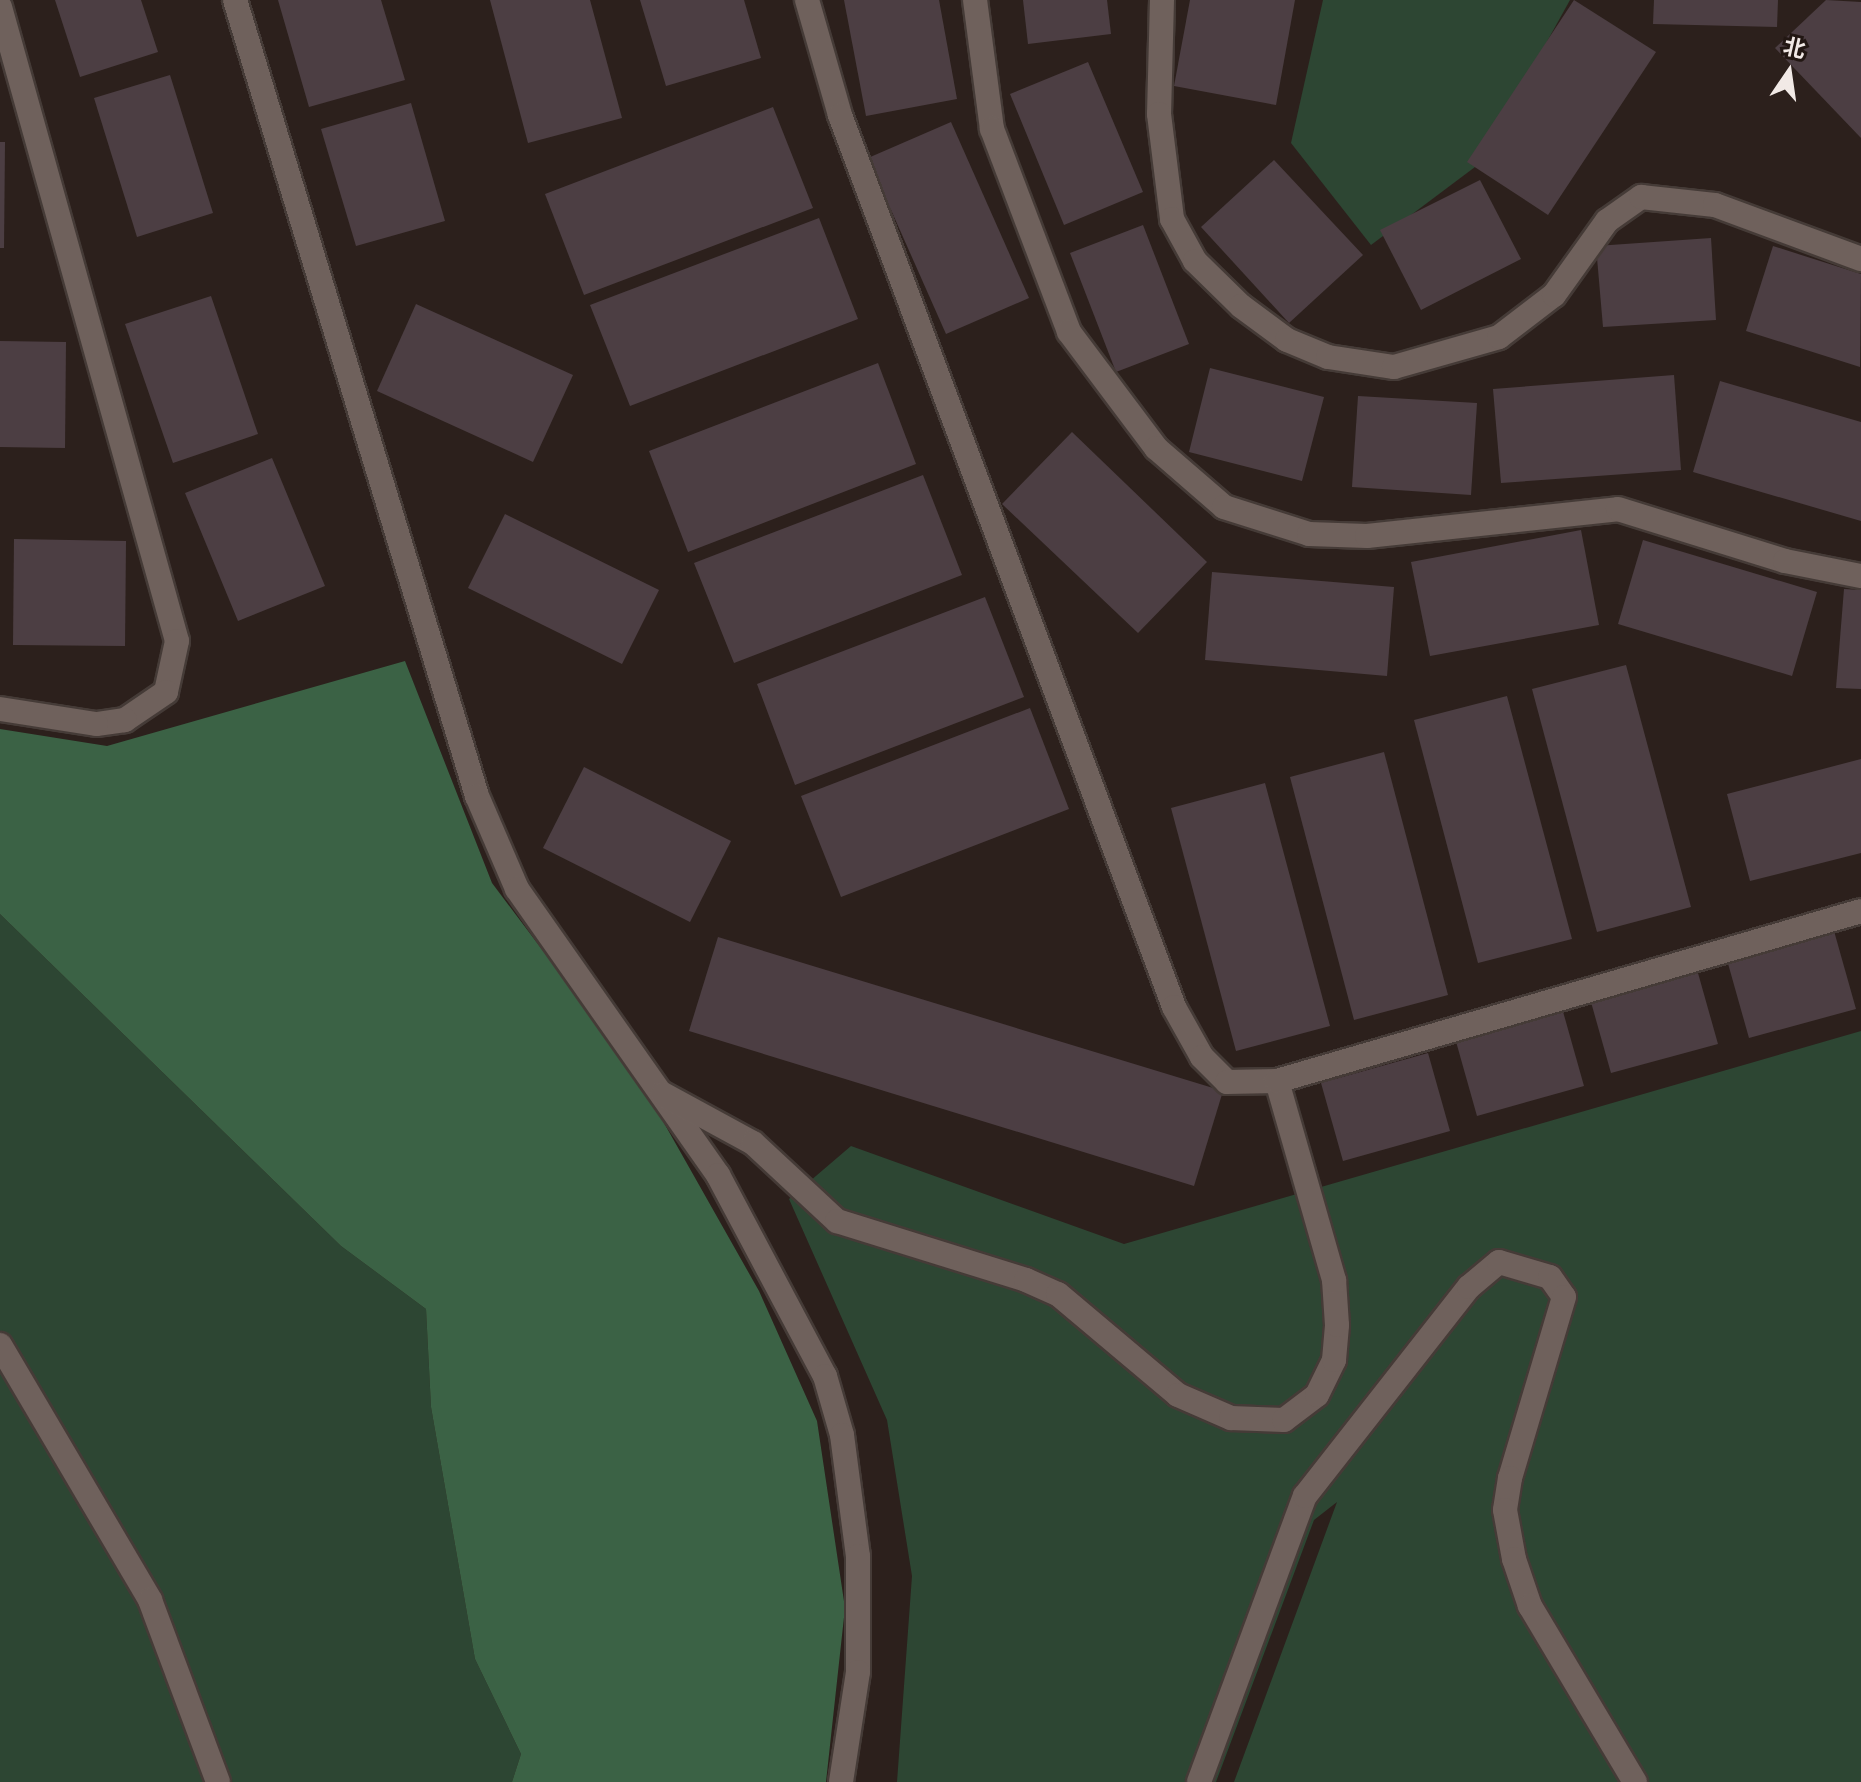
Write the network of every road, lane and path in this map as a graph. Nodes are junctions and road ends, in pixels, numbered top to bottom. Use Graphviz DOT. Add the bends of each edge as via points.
graph roads {
  1 [pos="235,0"];
  2 [pos="807,0"];
  3 [pos="975,0"];
  4 [pos="1162,0"];
  5 [pos="0,7"];
  6 [pos="1861,259"];
  7 [pos="1861,576"];
  8 [pos="1,709"];
  9 [pos="1861,911"];
  10 [pos="1277,1081"];
  11 [pos="660,1093"];
  12 [pos="0,1345"];
  13 [pos="218,1782"];
  14 [pos="841,1782"];
  15 [pos="1199,1782"];
  16 [pos="1635,1782"];
  1 -- 11 [label="street" via="477,796 517,889"];
  2 -- 10 [label="street" via="840,115 1174,1007 1202,1057 1227,1082"];
  3 -- 7 [label="street" via="992,129 1069,332 1156,448 1224,507 1309,534 1367,536 1618,509 1785,561"];
  4 -- 6 [label="street" via="1159,114 1172,219 1195,261 1241,306 1287,340 1328,357 1394,367 1499,337 1554,295 1607,221 1641,197 1715,205"];
  5 -- 8 [label="street" via="177,641 166,692 125,720 96,724"];
  9 -- 10 [label="street"];
  10 -- 11 [label="street" via="1334,1280 1337,1325 1334,1360 1317,1395 1284,1420 1256,1424 1202,1407 1145,1375 1058,1294 837,1221 753,1143"];
  11 -- 14 [label="street" via="777,1277 825,1376 842,1435 860,1613"];
  12 -- 13 [label="street" via="150,1600"];
  15 -- 16 [label="street" via="1305,1496 1469,1287 1499,1262 1550,1277 1564,1297 1510,1478 1505,1510 1514,1559 1530,1606"];
}
